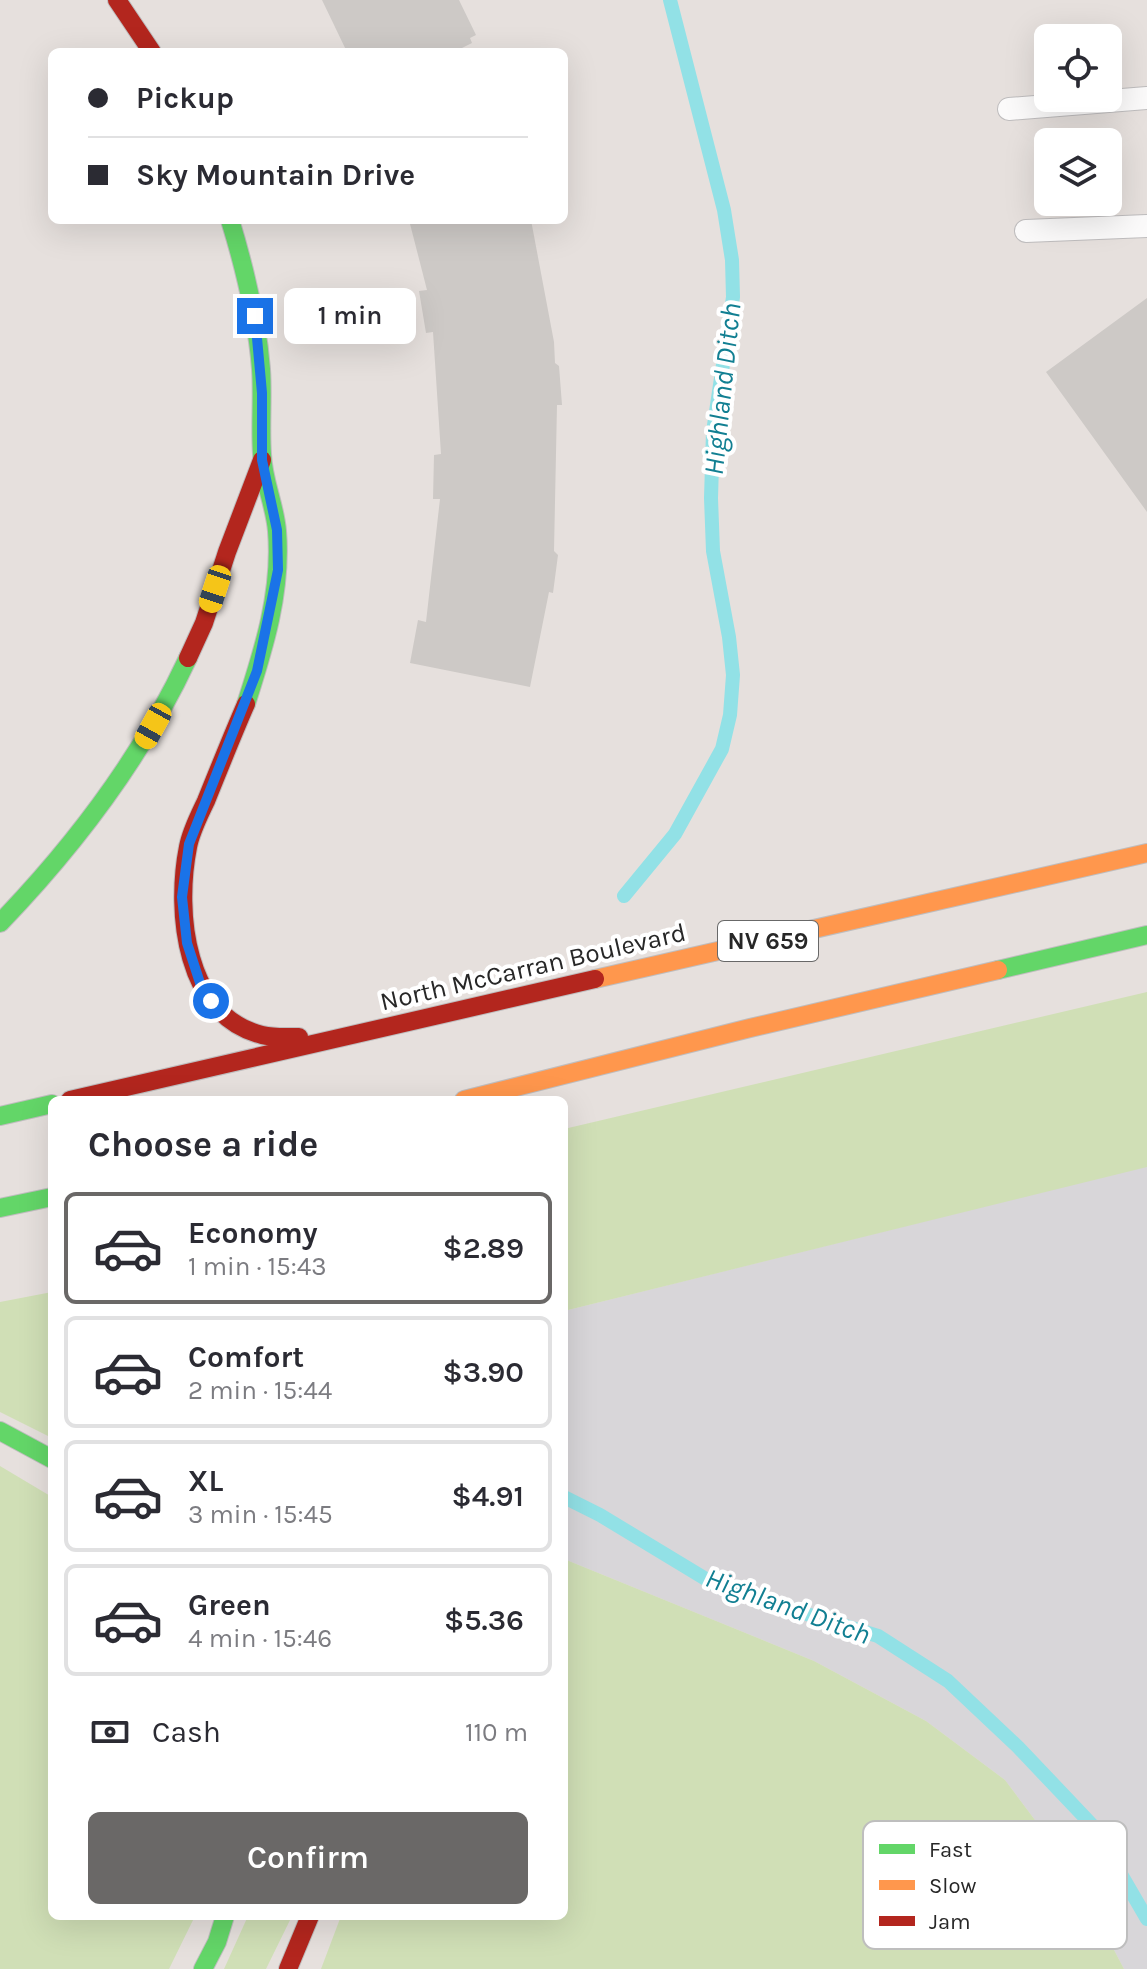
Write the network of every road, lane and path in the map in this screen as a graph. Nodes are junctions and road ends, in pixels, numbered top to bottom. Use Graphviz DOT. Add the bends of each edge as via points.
graph roads {
  1 [pos="117,0"];
  2 [pos="149,48"];
  3 [pos="1147,98"];
  4 [pos="1009,109"];
  5 [pos="231,224"];
  6 [pos="1147,226"];
  7 [pos="1026,231"];
  8 [pos="262,460"];
  9 [pos="1147,853"];
  10 [pos="0,923"];
  11 [pos="1147,935"];
  12 [pos="389,1026"];
  13 [pos="87,1096"];
  14 [pos="480,1096"];
  15 [pos="48,1105"];
  16 [pos="0,1116"];
  17 [pos="48,1198"];
  18 [pos="0,1208"];
  19 [pos="0,1431"];
  20 [pos="48,1457"];
  21 [pos="224,1920"];
  22 [pos="308,1920"];
  23 [pos="203,1969"];
  24 [pos="288,1969"];
  1 -- 2 [label="main road"];
  3 -- 4 [label="lane"];
  5 -- 8 [label="main road" via="255,316"];
  6 -- 7 [label="lane"];
  8 -- 10 [label="main road" via="201,630 141,747 93,817"];
  8 -- 12 [label="main road" via="277,530 278,570 257,671 189,844 182,897 187,943 201,986 222,1016 249,1032 282,1039"];
  9 -- 12 [label="main road, North McCarran Boulevard / NV 659"];
  11 -- 14 [label="main road"];
  12 -- 13 [label="main road, North McCarran Boulevard / NV 659"];
  15 -- 16 [label="main road"];
  17 -- 18 [label="main road"];
  19 -- 20 [label="main road"];
  21 -- 23 [label="main road"];
  22 -- 24 [label="main road"];
}
